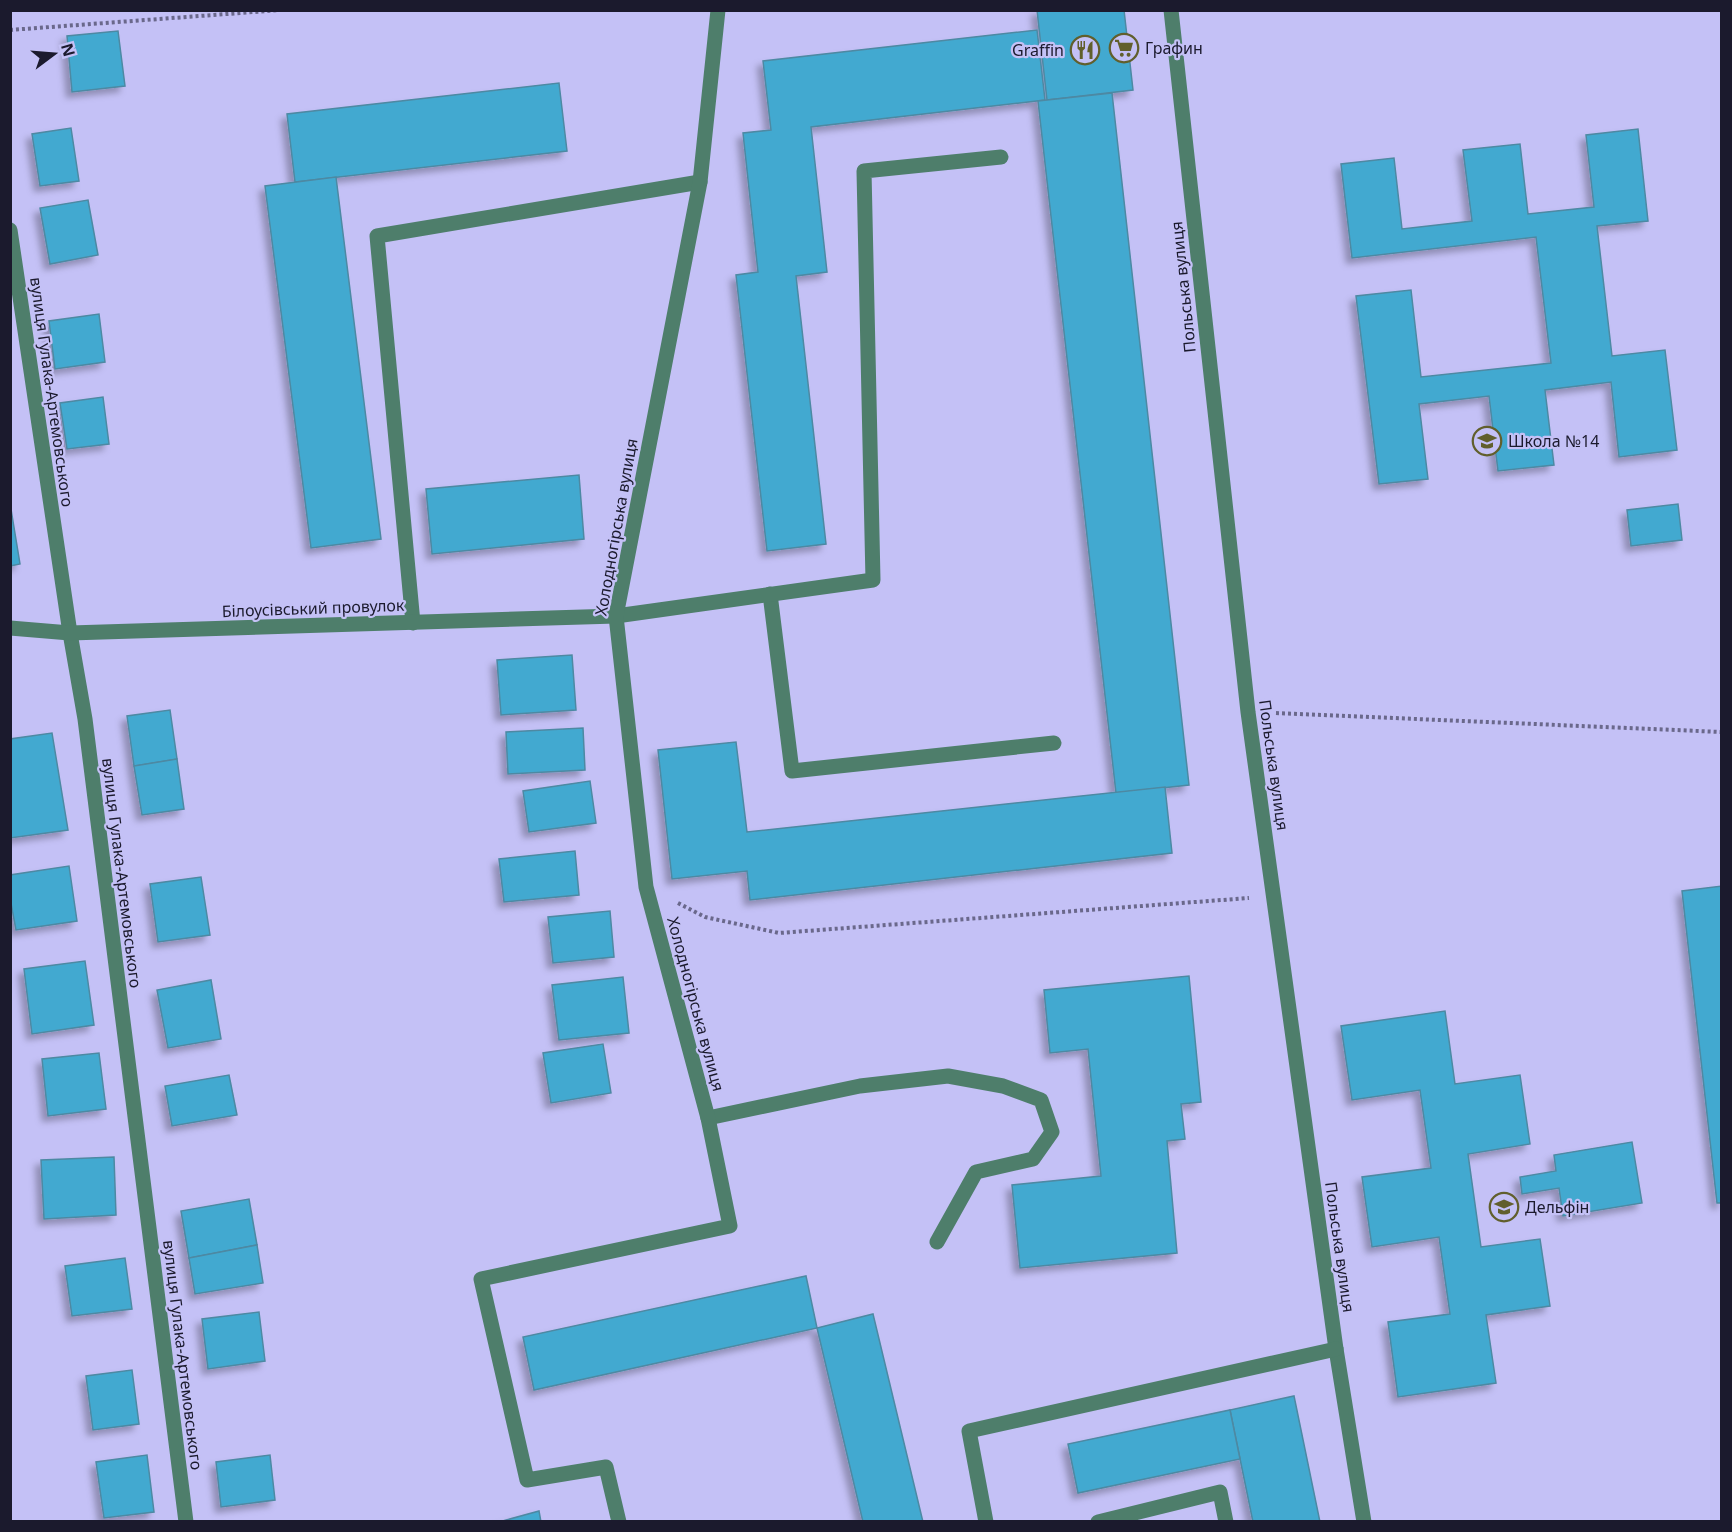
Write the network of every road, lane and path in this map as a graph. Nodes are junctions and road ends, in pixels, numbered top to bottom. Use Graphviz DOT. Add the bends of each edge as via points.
graph roads {
  1 [pos="281,10"];
  2 [pos="718,10"];
  3 [pos="1171,10"];
  4 [pos="10,30"];
  5 [pos="1002,157"];
  6 [pos="700,182"];
  7 [pos="10,230"];
  8 [pos="770,594"];
  9 [pos="616,616"];
  10 [pos="413,623"];
  11 [pos="10,628"];
  12 [pos="70,633"];
  13 [pos="1248,712"];
  14 [pos="1722,732"];
  15 [pos="1054,743"];
  16 [pos="646,886"];
  17 [pos="1273,896"];
  18 [pos="708,1118"];
  19 [pos="937,1242"];
  20 [pos="1336,1349"];
  21 [pos="186,1521"];
  22 [pos="619,1521"];
  23 [pos="986,1521"];
  24 [pos="1098,1521"];
  25 [pos="1226,1521"];
  26 [pos="1364,1521"];
  1 -- 4 [label="path"];
  2 -- 6 [label="street, Холодногірська вулиця"];
  3 -- 13 [label="street, Польська вулиця"];
  5 -- 8 [label="street, Білоусівський провулок" via="864,171 873,580"];
  6 -- 9 [label="street, Холодногірська вулиця"];
  6 -- 10 [label="street" via="377,236"];
  7 -- 12 [label="street, вулиця Гулака-Артемовського"];
  8 -- 9 [label="street, Білоусівський провулок"];
  8 -- 15 [label="street" via="792,771"];
  9 -- 10 [label="street, Білоусівський провулок"];
  9 -- 16 [label="street, Холодногірська вулиця"];
  10 -- 12 [label="street, Білоусівський провулок"];
  11 -- 12 [label="street, Білоусівський провулок"];
  12 -- 21 [label="street, вулиця Гулака-Артемовського" via="85,719"];
  13 -- 14 [label="path"];
  13 -- 17 [label="street, Польська вулиця"];
  16 -- 17 [label="path" via="705,917 778,933"];
  16 -- 18 [label="street, Холодногірська вулиця"];
  17 -- 20 [label="street, Польська вулиця"];
  18 -- 19 [label="street" via="860,1086 948,1076 1003,1086 1041,1100 1052,1132 1033,1159 976,1172"];
  18 -- 22 [label="street, Холодногірська вулиця" via="730,1226 481,1279 527,1480 606,1467"];
  20 -- 23 [label="street" via="969,1431"];
  20 -- 26 [label="street, Польська вулиця"];
  24 -- 25 [label="street" via="1220,1492"];
}
